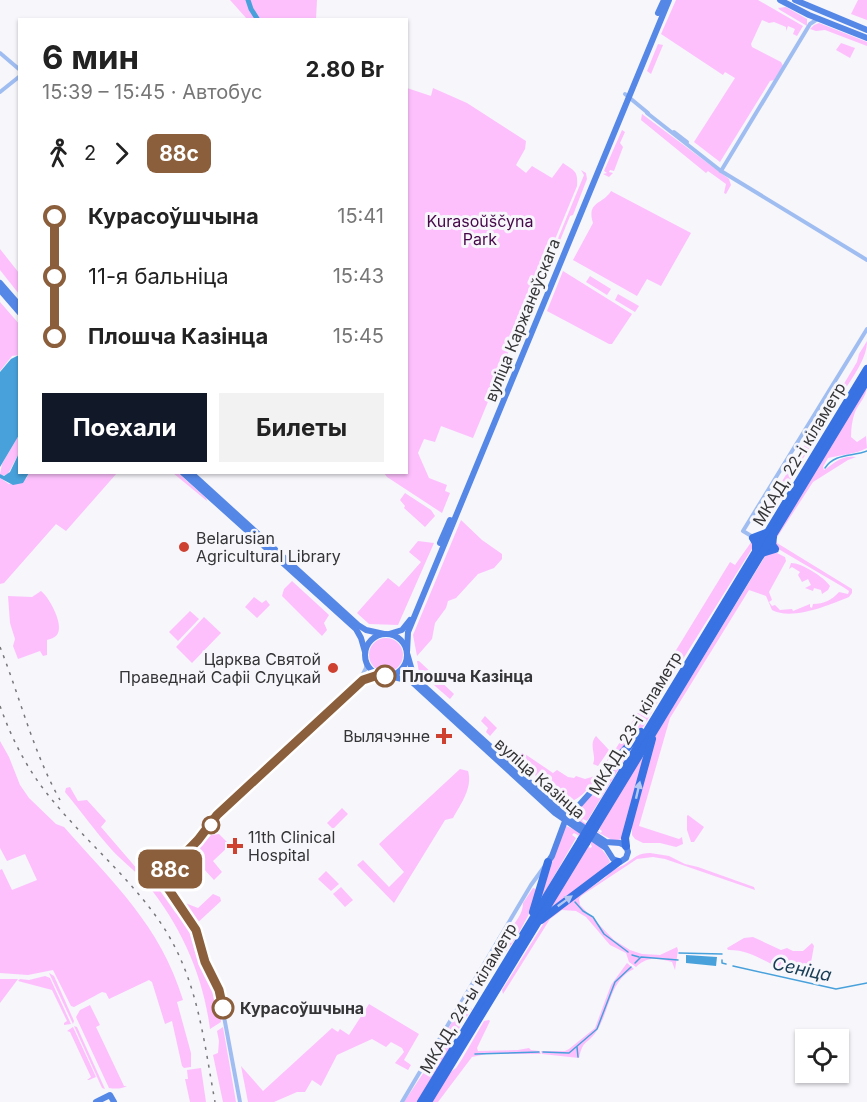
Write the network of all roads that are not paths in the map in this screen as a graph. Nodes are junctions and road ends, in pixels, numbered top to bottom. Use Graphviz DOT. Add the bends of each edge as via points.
graph roads {
  1 [pos="664,0"];
  2 [pos="669,0"];
  3 [pos="780,0"];
  4 [pos="795,0"];
  5 [pos="809,15"];
  6 [pos="819,18"];
  7 [pos="810,24"];
  8 [pos="867,30"];
  9 [pos="867,38"];
  10 [pos="0,53"];
  11 [pos="18,68"];
  12 [pos="18,78"];
  13 [pos="0,92"];
  14 [pos="626,96"];
  15 [pos="721,171"];
  16 [pos="867,260"];
  17 [pos="0,283"];
  18 [pos="0,290"];
  19 [pos="18,304"];
  20 [pos="18,311"];
  21 [pos="867,329"];
  22 [pos="867,369"];
  23 [pos="867,380"];
  24 [pos="184,474"];
  25 [pos="192,474"];
  26 [pos="213,497"];
  27 [pos="771,532"];
  28 [pos="753,538"];
  29 [pos="758,554"];
  30 [pos="387,634"];
  31 [pos="365,652"];
  32 [pos="407,653"];
  33 [pos="366,661"];
  34 [pos="378,675"];
  35 [pos="389,676"];
  36 [pos="657,719"];
  37 [pos="618,759"];
  38 [pos="574,806"];
  39 [pos="559,808"];
  40 [pos="565,818"];
  41 [pos="615,844"];
  42 [pos="626,846"];
  43 [pos="610,853"];
  44 [pos="548,862"];
  45 [pos="618,862"];
  46 [pos="160,877"];
  47 [pos="531,885"];
  48 [pos="540,891"];
  49 [pos="542,909"];
  50 [pos="529,929"];
  51 [pos="111,1100"];
  52 [pos="96,1102"];
  53 [pos="240,1102"];
  54 [pos="402,1102"];
  55 [pos="421,1102"];
  56 [pos="428,1102"];
  1 -- 14 [label="main road, вуліца Каржанеўскага"];
  2 -- 14 [label="main road, вуліца Каржанеўскага"];
  3 -- 5 [label="main road"];
  4 -- 8 [label="main road"];
  5 -- 6 [label="main road"];
  5 -- 7 [label="street"];
  6 -- 7 [label="street"];
  6 -- 9 [label="main road"];
  7 -- 15 [label="street"];
  10 -- 11 [label="street"];
  12 -- 13 [label="street"];
  14 -- 15 [label="street"];
  14 -- 30 [label="main road, вуліца Каржанеўскага" via="409,622 402,630"];
  14 -- 32 [label="main road, вуліца Каржанеўскага" via="408,632"];
  15 -- 16 [label="street"];
  17 -- 19 [label="main road"];
  18 -- 20 [label="main road"];
  21 -- 28 [label="street" via="743,531"];
  22 -- 27 [label="highway, МКАД, 22-і кіламетр"];
  23 -- 27 [label="highway, МКАД, 22-і кіламетр"];
  24 -- 26 [label="main road"];
  25 -- 26 [label="main road"];
  26 -- 30 [label="main road" via="358,625"];
  26 -- 31 [label="main road" via="356,629"];
  27 -- 28 [label="highway"];
  27 -- 29 [label="highway, МКАД, 22-і кіламетр"];
  27 -- 29 [label="highway" via="775,549"];
  28 -- 29 [label="highway"];
  29 -- 36 [label="highway, МКАД, 23-і кіламетр"];
  30 -- 31 [label="main road" via="371,640"];
  30 -- 32 [label="main road" via="401,641"];
  31 -- 33 [label="main road"];
  32 -- 35 [label="main road" via="403,667"];
  32 -- 39 [label="main road, вуліца Казінца" via="416,679"];
  33 -- 34 [label="main road"];
  33 -- 46 [label="street" via="362,678 209,820"];
  34 -- 35 [label="main road"];
  34 -- 46 [label="street" via="363,680 217,815"];
  35 -- 40 [label="main road, вуліца Казінца" via="411,681"];
  36 -- 37 [label="highway"];
  42 -- 36 [label="highway, one-way"];
  36 -- 49 [label="highway, МКАД, 23-і кіламетр, bridge"];
  37 -- 38 [label="main road"];
  37 -- 40 [label="main road"];
  38 -- 39 [label="main road"];
  38 -- 40 [label="main road"];
  39 -- 40 [label="main road, вуліца Казінца"];
  40 -- 41 [label="main road, вуліца Казінца"];
  40 -- 43 [label="main road, вуліца Казінца"];
  40 -- 44 [label="main road"];
  41 -- 42 [label="main road, вуліца Казінца"];
  41 -- 43 [label="main road"];
  42 -- 45 [label="main road" via="626,858"];
  43 -- 45 [label="main road, вуліца Казінца"];
  44 -- 47 [label="street"];
  44 -- 48 [label="highway"];
  50 -- 45 [label="highway, one-way"];
  46 -- 53 [label="street" via="196,930 208,972 219,990"];
  47 -- 48 [label="highway"];
  47 -- 54 [label="street"];
  48 -- 50 [label="highway"];
  49 -- 50 [label="highway, МКАД, 24-ы кіламетр"];
  50 -- 55 [label="highway, МКАД, 24-ы кіламетр"];
  50 -- 56 [label="highway, МКАД, 24-ы кіламетр"];
  51 -- 52 [label="main road"];
}
